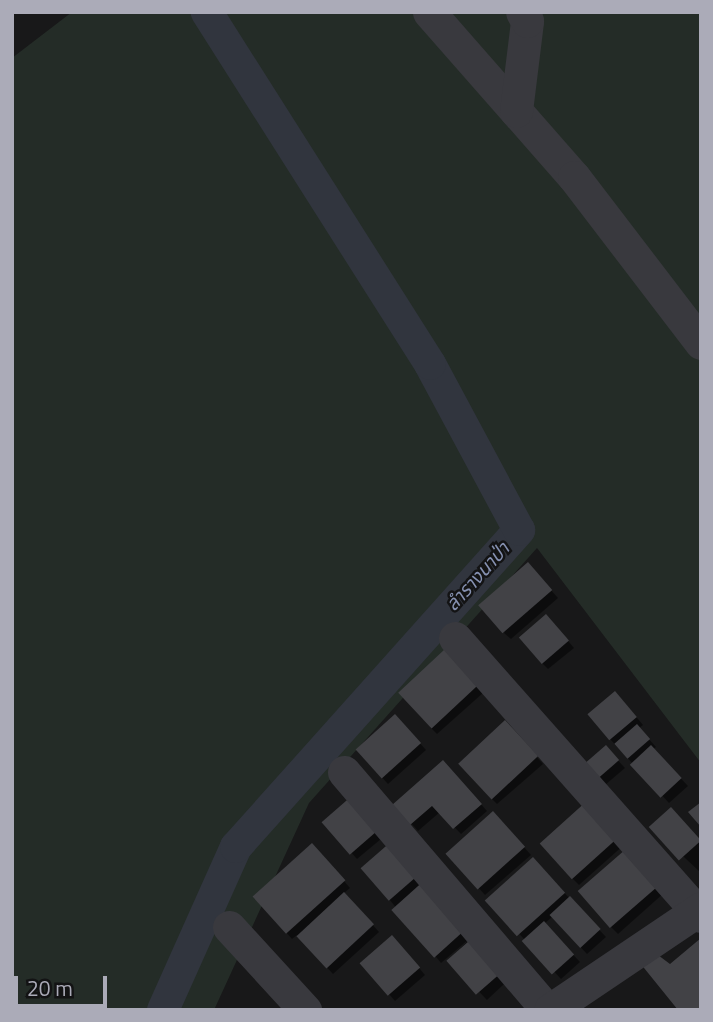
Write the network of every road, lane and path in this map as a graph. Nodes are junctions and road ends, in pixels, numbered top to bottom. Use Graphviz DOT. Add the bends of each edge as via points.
graph roads {
  1 [pos="429,12"];
  2 [pos="522,12"];
  3 [pos="516,111"];
  4 [pos="701,343"];
  5 [pos="455,638"];
  6 [pos="344,772"];
  7 [pos="699,912"];
  8 [pos="229,927"];
  9 [pos="305,1010"];
  10 [pos="549,1010"];
  1 -- 3 [label="street"];
  2 -- 3 [label="street" via="527,20"];
  3 -- 4 [label="street" via="574,177"];
  5 -- 7 [label="street"];
  6 -- 10 [label="street"];
  7 -- 10 [label="street"];
  8 -- 9 [label="street"];
}
